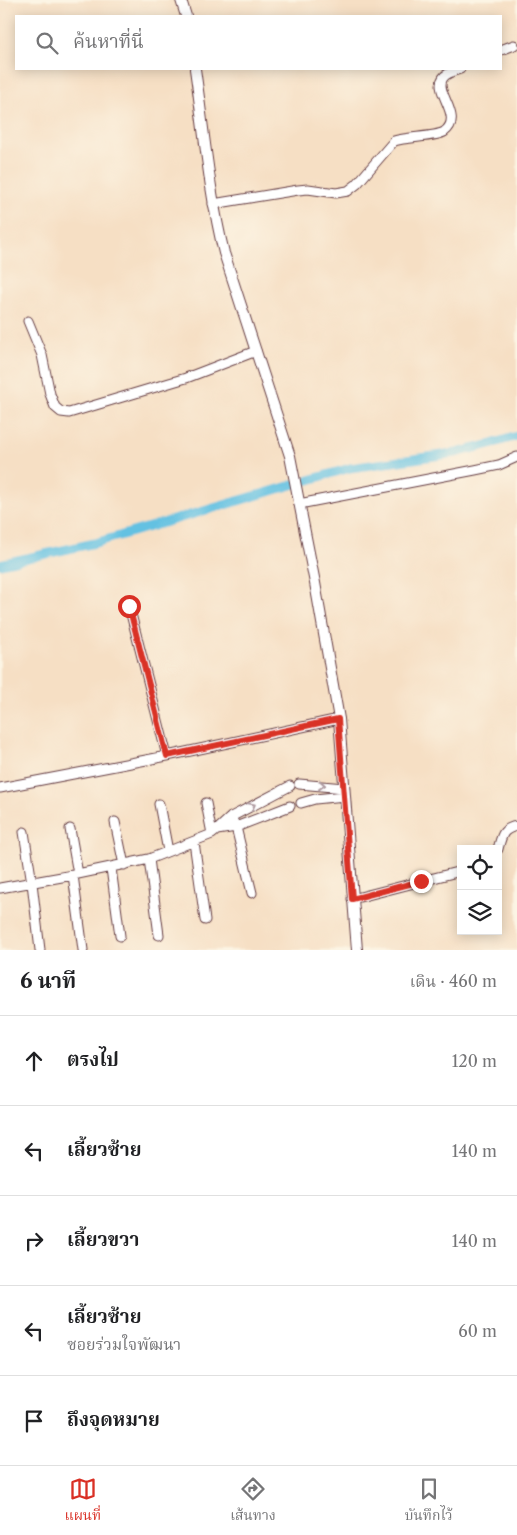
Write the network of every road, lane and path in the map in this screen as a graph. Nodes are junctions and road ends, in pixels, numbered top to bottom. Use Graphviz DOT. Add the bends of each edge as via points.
graph roads {
  1 [pos="181,0"];
  2 [pos="186,15"];
  3 [pos="514,44"];
  4 [pos="502,50"];
  5 [pos="195,70"];
  6 [pos="458,70"];
  7 [pos="213,204"];
  8 [pos="28,321"];
  9 [pos="256,351"];
  10 [pos="517,457"];
  11 [pos="299,504"];
  12 [pos="129,606"];
  13 [pos="338,719"];
  14 [pos="167,756"];
  15 [pos="0,788"];
  16 [pos="345,792"];
  17 [pos="206,803"];
  18 [pos="301,803"];
  19 [pos="159,804"];
  20 [pos="290,806"];
  21 [pos="231,817"];
  22 [pos="115,822"];
  23 [pos="517,826"];
  24 [pos="236,827"];
  25 [pos="70,829"];
  26 [pos="24,832"];
  27 [pos="215,832"];
  28 [pos="194,842"];
  29 [pos="499,845"];
  30 [pos="168,852"];
  31 [pos="149,859"];
  32 [pos="124,865"];
  33 [pos="111,868"];
  34 [pos="457,871"];
  35 [pos="75,875"];
  36 [pos="32,883"];
  37 [pos="0,888"];
  38 [pos="252,893"];
  39 [pos="352,899"];
  40 [pos="205,920"];
  41 [pos="159,934"];
  42 [pos="120,936"];
  43 [pos="40,950"];
  44 [pos="83,950"];
  45 [pos="357,950"];
  1 -- 2 [label="street"];
  3 -- 4 [label="street"];
  5 -- 7 [label="street"];
  6 -- 7 [label="street" via="445,76 441,85 452,117 447,129 440,134 394,141 352,189 342,193 298,190"];
  7 -- 9 [label="street" via="224,253"];
  8 -- 9 [label="street" via="42,355 55,407 61,412 69,413 186,378"];
  9 -- 11 [label="street" via="291,462"];
  10 -- 11 [label="street" via="500,465"];
  11 -- 13 [label="street" via="316,583"];
  12 -- 14 [label="street"];
  13 -- 14 [label="street"];
  13 -- 16 [label="street"];
  14 -- 15 [label="street"];
  16 -- 18 [label="street"];
  21 -- 16 [label="street, one-way" via="295,785"];
  16 -- 39 [label="street"];
  17 -- 27 [label="street"];
  19 -- 30 [label="street"];
  20 -- 24 [label="street"];
  21 -- 24 [label="street"];
  21 -- 27 [label="street"];
  22 -- 32 [label="street"];
  23 -- 29 [label="street" via="503,832"];
  24 -- 27 [label="street"];
  24 -- 38 [label="street"];
  25 -- 35 [label="street"];
  26 -- 36 [label="street"];
  27 -- 28 [label="street"];
  28 -- 30 [label="street"];
  28 -- 40 [label="street"];
  30 -- 31 [label="street"];
  31 -- 32 [label="street"];
  31 -- 41 [label="street"];
  32 -- 33 [label="street"];
  33 -- 35 [label="street"];
  33 -- 42 [label="street"];
  34 -- 39 [label="street"];
  35 -- 36 [label="street"];
  35 -- 44 [label="street"];
  36 -- 37 [label="street"];
  36 -- 43 [label="street"];
  39 -- 45 [label="street"];
}
